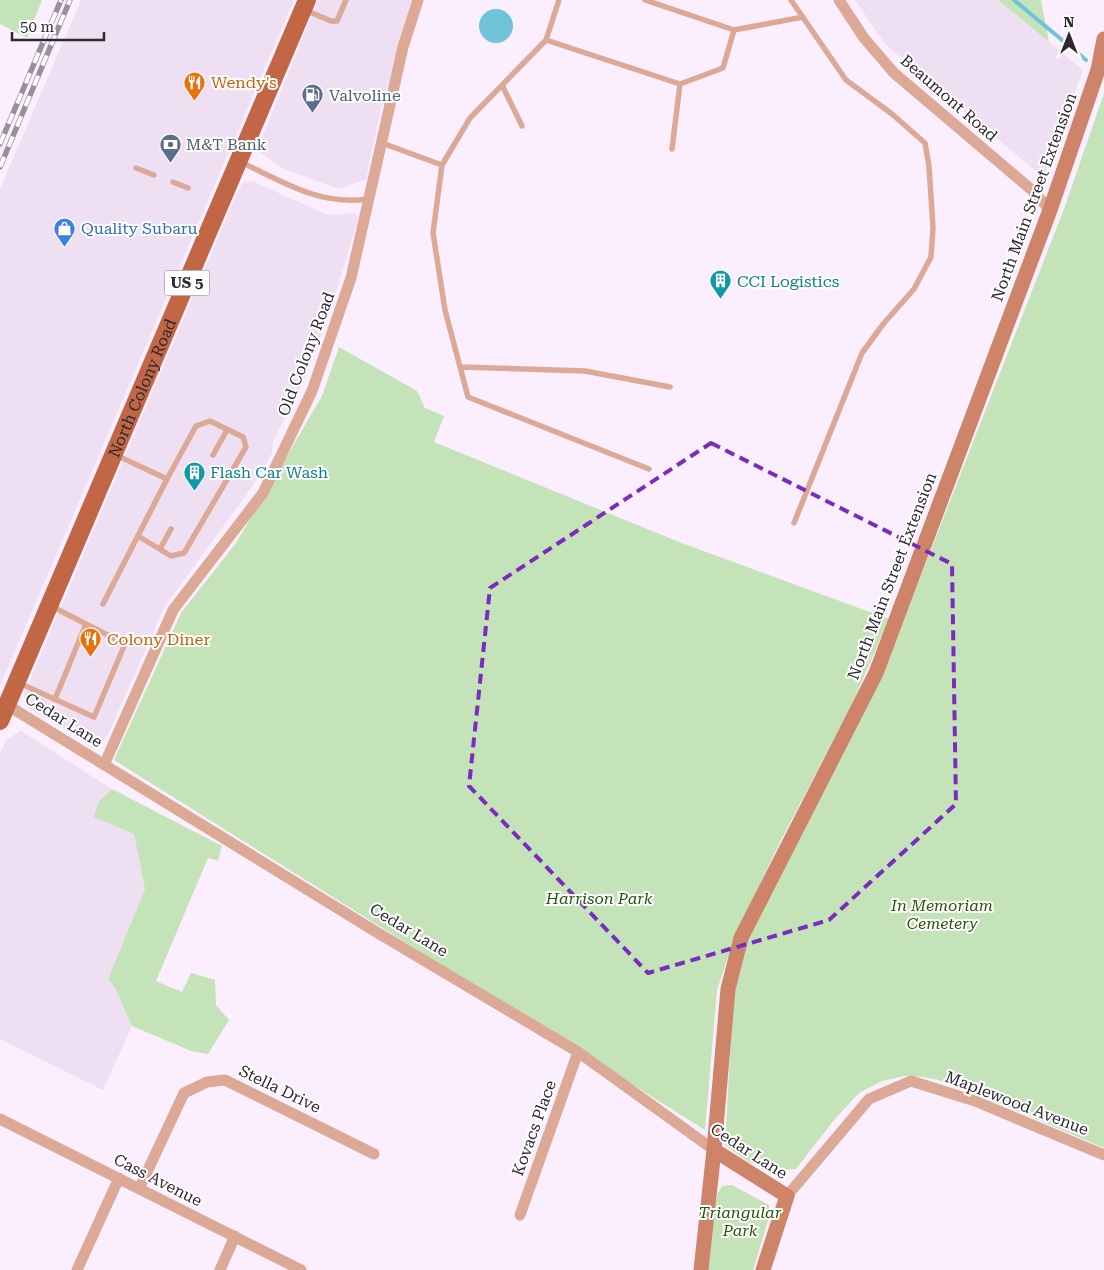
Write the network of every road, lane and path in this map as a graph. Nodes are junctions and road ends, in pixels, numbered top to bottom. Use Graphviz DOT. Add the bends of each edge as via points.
graph roads {
  1 [pos="346,0"];
  2 [pos="418,0"];
  3 [pos="559,0"];
  4 [pos="645,0"];
  5 [pos="791,0"];
  6 [pos="839,0"];
  7 [pos="306,5"];
  8 [pos="803,17"];
  9 [pos="734,30"];
  10 [pos="1104,39"];
  11 [pos="546,40"];
  12 [pos="680,84"];
  13 [pos="502,85"];
  14 [pos="522,126"];
  15 [pos="382,143"];
  16 [pos="672,148"];
  17 [pos="239,162"];
  18 [pos="442,165"];
  19 [pos="136,168"];
  20 [pos="154,175"];
  21 [pos="173,182"];
  22 [pos="188,188"];
  23 [pos="370,198"];
  24 [pos="1050,210"];
  25 [pos="460,367"];
  26 [pos="670,387"];
  27 [pos="227,430"];
  28 [pos="114,454"];
  29 [pos="213,455"];
  30 [pos="649,469"];
  31 [pos="167,479"];
  32 [pos="794,524"];
  33 [pos="171,529"];
  34 [pos="138,536"];
  35 [pos="160,549"];
  36 [pos="49,604"];
  37 [pos="103,604"];
  38 [pos="86,624"];
  39 [pos="17,682"];
  40 [pos="55,699"];
  41 [pos="4,713"];
  42 [pos="104,765"];
  43 [pos="578,1052"];
  44 [pos="0,1118"];
  45 [pos="714,1150"];
  46 [pos="374,1154"];
  47 [pos="1104,1155"];
  48 [pos="119,1178"];
  49 [pos="139,1189"];
  50 [pos="787,1196"];
  51 [pos="520,1215"];
  52 [pos="235,1236"];
  53 [pos="77,1270"];
  54 [pos="220,1270"];
  55 [pos="301,1270"];
  56 [pos="701,1270"];
  57 [pos="763,1270"];
  1 -- 7 [label="lane" via="338,21 331,21"];
  2 -- 15 [label="street, Old Colony Road" via="403,47"];
  3 -- 11 [label="lane"];
  4 -- 9 [label="lane"];
  5 -- 8 [label="lane"];
  6 -- 24 [label="street, Beaumont Road" via="864,38 894,73 1033,191"];
  7 -- 17 [label="main road, North Colony Road / US 5"];
  8 -- 9 [label="lane"];
  8 -- 32 [label="lane" via="846,80 925,143 933,228 931,257 914,289 862,353"];
  9 -- 12 [label="lane" via="723,68"];
  10 -- 24 [label="street, North Main Street Extension" via="1098,70"];
  11 -- 12 [label="lane"];
  11 -- 13 [label="lane"];
  12 -- 16 [label="lane"];
  13 -- 14 [label="lane"];
  13 -- 18 [label="lane" via="470,118"];
  15 -- 18 [label="lane"];
  15 -- 23 [label="street, Old Colony Road"];
  17 -- 23 [label="lane" via="310,194 337,201"];
  17 -- 28 [label="main road, North Colony Road / US 5"];
  18 -- 25 [label="lane" via="433,233 445,310"];
  19 -- 20 [label="lane"];
  21 -- 22 [label="lane"];
  23 -- 42 [label="street, Old Colony Road" via="352,278 312,391 263,493 173,610"];
  24 -- 45 [label="street, North Main Street Extension" via="876,673 741,938 728,990"];
  25 -- 26 [label="lane" via="584,371"];
  25 -- 30 [label="lane" via="468,397"];
  27 -- 29 [label="lane"];
  27 -- 31 [label="lane" via="210,421 196,426"];
  27 -- 35 [label="lane" via="243,436 246,447 184,552 171,556"];
  28 -- 31 [label="lane"];
  28 -- 36 [label="main road, North Colony Road / US 5"];
  31 -- 34 [label="lane"];
  33 -- 35 [label="lane"];
  34 -- 35 [label="lane"];
  34 -- 37 [label="lane"];
  36 -- 38 [label="lane"];
  36 -- 39 [label="main road, North Colony Road / US 5"];
  38 -- 40 [label="lane"];
  38 -- 40 [label="lane" via="125,644 94,717"];
  39 -- 40 [label="lane"];
  39 -- 41 [label="main road, North Colony Road / US 5"];
  41 -- 42 [label="street, Cedar Lane"];
  42 -- 43 [label="street, Cedar Lane"];
  43 -- 45 [label="street, Cedar Lane"];
  43 -- 51 [label="street, Kovacs Place"];
  44 -- 48 [label="street, Cass Avenue"];
  45 -- 50 [label="street, Cedar Lane"];
  45 -- 56 [label="street, North Main Street Extension"];
  46 -- 49 [label="street, Stella Drive" via="225,1080 207,1082 184,1094"];
  47 -- 50 [label="street, Maplewood Avenue" via="975,1101 911,1081 870,1099"];
  48 -- 49 [label="street, Cass Avenue"];
  48 -- 53 [label="street"];
  49 -- 52 [label="street, Cass Avenue"];
  50 -- 57 [label="street"];
  52 -- 54 [label="street"];
  52 -- 55 [label="street, Cass Avenue"];
}
